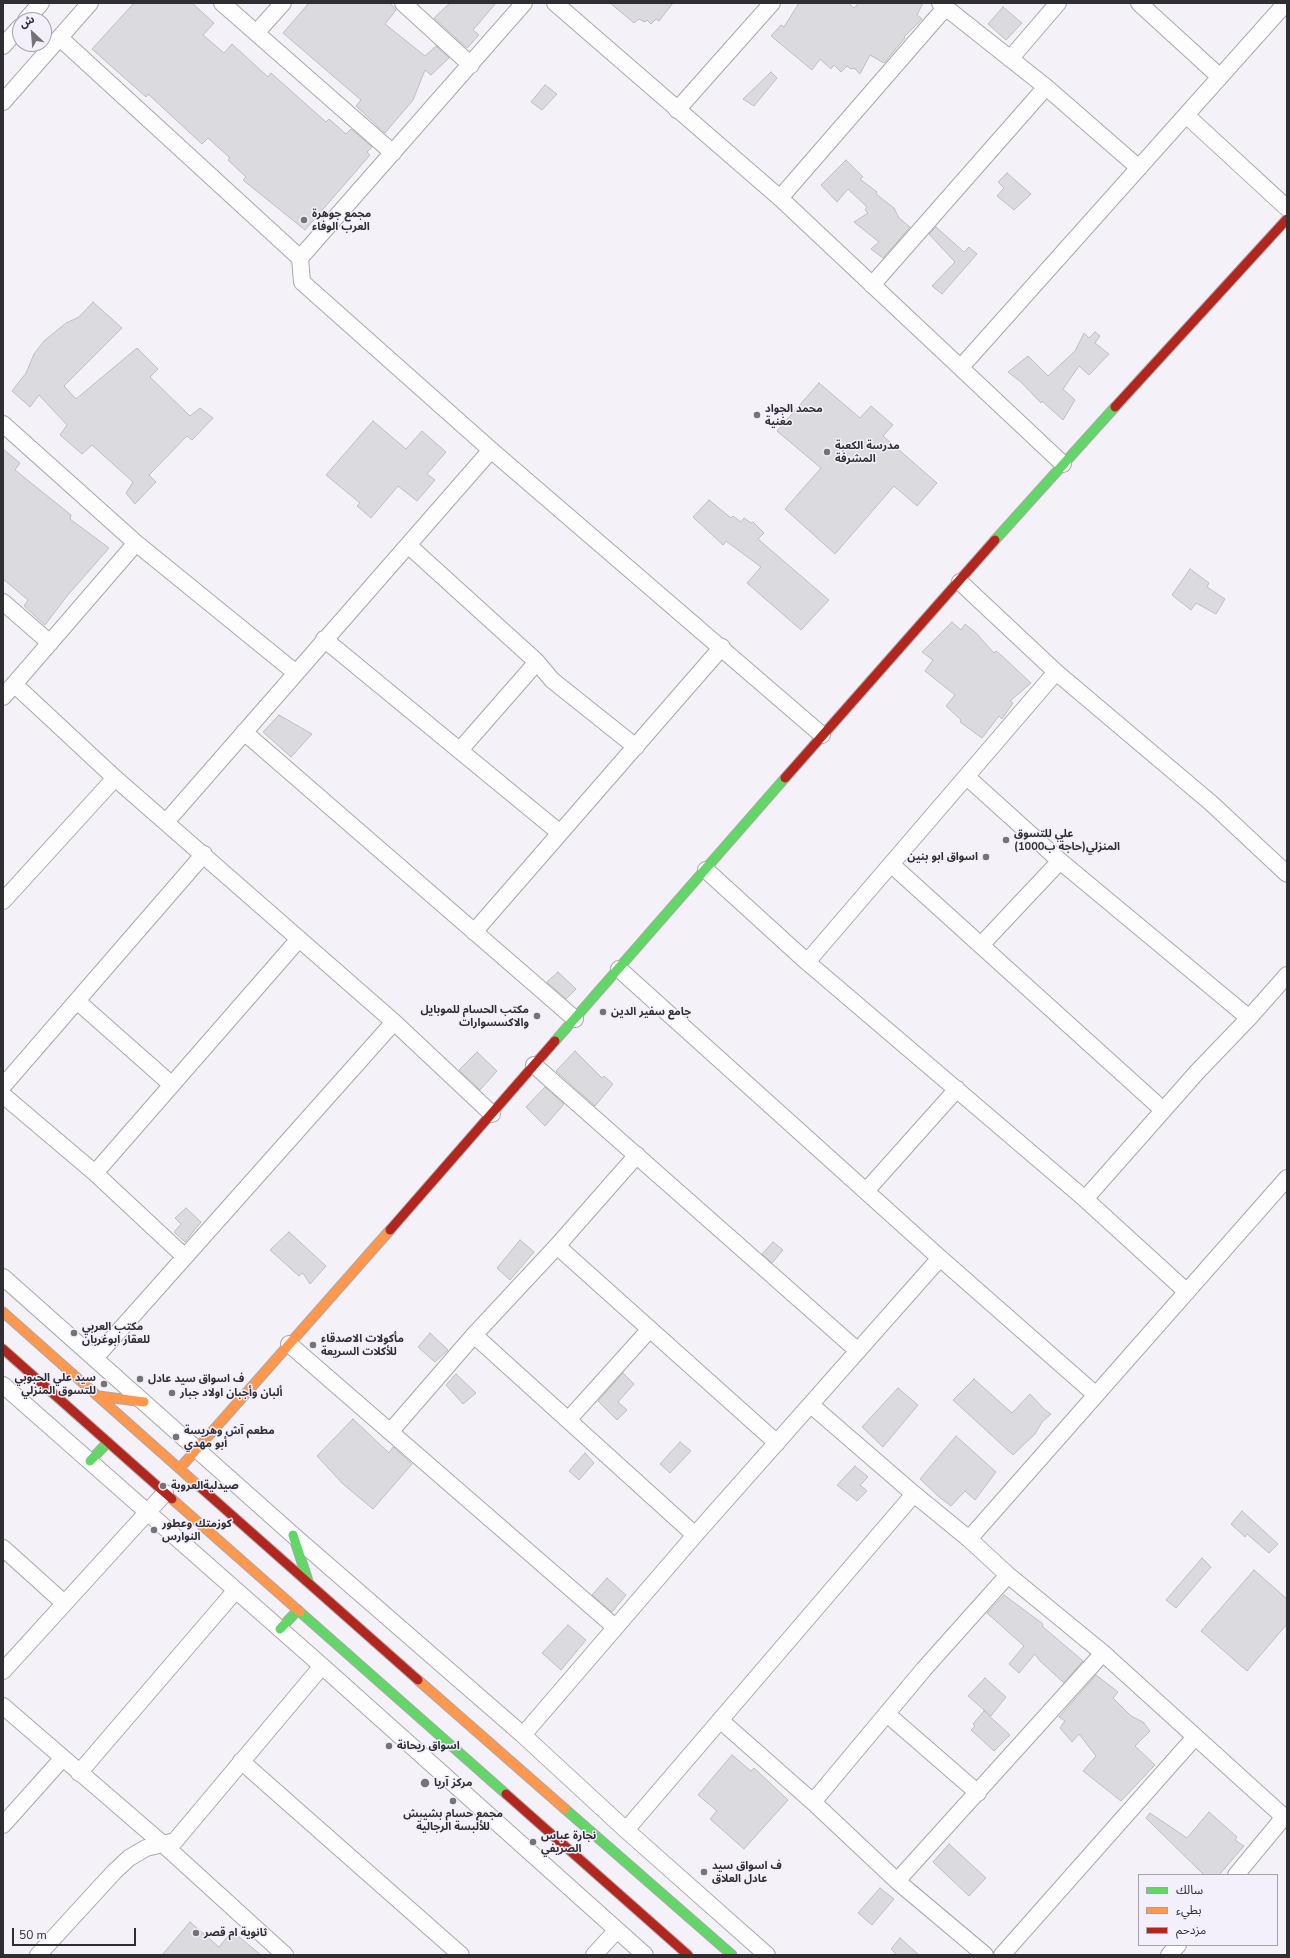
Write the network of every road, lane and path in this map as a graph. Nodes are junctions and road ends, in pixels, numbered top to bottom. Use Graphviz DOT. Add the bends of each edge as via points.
graph roads {
  1 [pos="41,3"];
  2 [pos="90,3"];
  3 [pos="222,3"];
  4 [pos="283,3"];
  5 [pos="402,3"];
  6 [pos="524,3"];
  7 [pos="555,3"];
  8 [pos="772,3"];
  9 [pos="1058,3"];
  10 [pos="1139,3"];
  11 [pos="1286,3"];
  12 [pos="942,6"];
  13 [pos="33,12"];
  14 [pos="256,33"];
  15 [pos="12,36"];
  16 [pos="60,38"];
  17 [pos="3,46"];
  18 [pos="1010,59"];
  19 [pos="471,65"];
  20 [pos="1220,76"];
  21 [pos="1046,87"];
  22 [pos="3,102"];
  23 [pos="677,110"];
  24 [pos="1186,115"];
  25 [pos="393,153"];
  26 [pos="1139,168"];
  27 [pos="780,198"];
  28 [pos="1287,208"];
  29 [pos="1287,219"];
  30 [pos="300,258"];
  31 [pos="872,284"];
  32 [pos="961,367"];
  33 [pos="3,424"];
  34 [pos="491,450"];
  35 [pos="1063,464"];
  36 [pos="136,543"];
  37 [pos="408,545"];
  38 [pos="960,582"];
  39 [pos="3,602"];
  40 [pos="324,639"];
  41 [pos="50,643"];
  42 [pos="722,647"];
  43 [pos="536,662"];
  44 [pos="1056,672"];
  45 [pos="296,673"];
  46 [pos="14,684"];
  47 [pos="3,697"];
  48 [pos="244,732"];
  49 [pos="822,735"];
  50 [pos="636,747"];
  51 [pos="460,750"];
  52 [pos="967,777"];
  53 [pos="115,778"];
  54 [pos="166,822"];
  55 [pos="560,833"];
  56 [pos="204,854"];
  57 [pos="1060,861"];
  58 [pos="892,865"];
  59 [pos="706,870"];
  60 [pos="1287,874"];
  61 [pos="3,901"];
  62 [pos="474,932"];
  63 [pos="299,939"];
  64 [pos="981,945"];
  65 [pos="807,962"];
  66 [pos="619,969"];
  67 [pos="1287,975"];
  68 [pos="77,1001"];
  69 [pos="1250,1018"];
  70 [pos="575,1019"];
  71 [pos="394,1022"];
  72 [pos="534,1065"];
  73 [pos="172,1085"];
  74 [pos="3,1086"];
  75 [pos="957,1089"];
  76 [pos="3,1095"];
  77 [pos="1163,1110"];
  78 [pos="492,1114"];
  79 [pos="637,1156"];
  80 [pos="95,1173"];
  81 [pos="1287,1178"];
  82 [pos="866,1191"];
  83 [pos="1085,1199"];
  84 [pos="557,1246"];
  85 [pos="185,1257"];
  86 [pos="940,1258"];
  87 [pos="3,1277"];
  88 [pos="1187,1292"];
  89 [pos="3,1312"];
  90 [pos="650,1329"];
  91 [pos="474,1335"];
  92 [pos="289,1344"];
  93 [pos="3,1349"];
  94 [pos="858,1351"];
  95 [pos="95,1358"];
  96 [pos="3,1385"];
  97 [pos="1096,1394"];
  98 [pos="99,1396"];
  99 [pos="144,1402"];
  100 [pos="811,1405"];
  101 [pos="568,1420"];
  102 [pos="390,1432"];
  103 [pos="108,1442"];
  104 [pos="777,1443"];
  105 [pos="196,1450"];
  106 [pos="90,1461"];
  107 [pos="180,1468"];
  108 [pos="166,1493"];
  109 [pos="914,1494"];
  110 [pos="148,1512"];
  111 [pos="293,1535"];
  112 [pos="696,1535"];
  113 [pos="969,1539"];
  114 [pos="3,1548"];
  115 [pos="1008,1575"];
  116 [pos="308,1582"];
  117 [pos="236,1590"];
  118 [pos="64,1603"];
  119 [pos="298,1610"];
  120 [pos="615,1627"];
  121 [pos="280,1629"];
  122 [pos="1103,1653"];
  123 [pos="322,1666"];
  124 [pos="3,1671"];
  125 [pos="3,1706"];
  126 [pos="887,1714"];
  127 [pos="720,1720"];
  128 [pos="523,1735"];
  129 [pos="1195,1736"];
  130 [pos="62,1759"];
  131 [pos="241,1761"];
  132 [pos="78,1773"];
  133 [pos="978,1793"];
  134 [pos="813,1802"];
  135 [pos="581,1823"];
  136 [pos="3,1825"];
  137 [pos="626,1830"];
  138 [pos="164,1845"];
  139 [pos="564,1846"];
  140 [pos="616,1853"];
  141 [pos="1237,1874"];
  142 [pos="602,1879"];
  143 [pos="897,1881"];
  144 [pos="617,1930"];
  145 [pos="1177,1946"];
  146 [pos="38,1955"];
  147 [pos="285,1955"];
  148 [pos="461,1955"];
  149 [pos="594,1955"];
  150 [pos="645,1955"];
  151 [pos="688,1955"];
  152 [pos="732,1955"];
  153 [pos="767,1955"];
  154 [pos="985,1955"];
  155 [pos="1002,1955"];
  156 [pos="1169,1955"];
  1 -- 13 [label="street"];
  2 -- 16 [label="street"];
  3 -- 14 [label="street"];
  4 -- 14 [label="street"];
  5 -- 19 [label="street"];
  6 -- 19 [label="street"];
  7 -- 23 [label="street"];
  8 -- 23 [label="street"];
  9 -- 18 [label="street"];
  10 -- 20 [label="street"];
  11 -- 20 [label="street"];
  12 -- 18 [label="street"];
  12 -- 27 [label="street"];
  14 -- 25 [label="street"];
  15 -- 17 [label="street"];
  16 -- 22 [label="street"];
  16 -- 30 [label="street"];
  18 -- 21 [label="street"];
  19 -- 25 [label="street"];
  20 -- 24 [label="street"];
  21 -- 26 [label="street"];
  21 -- 31 [label="street"];
  23 -- 27 [label="street"];
  24 -- 26 [label="street"];
  24 -- 28 [label="street"];
  25 -- 30 [label="street"];
  26 -- 32 [label="street"];
  27 -- 31 [label="street"];
  29 -- 35 [label="main road"];
  30 -- 34 [label="street" via="302,282"];
  31 -- 32 [label="street"];
  32 -- 35 [label="street"];
  33 -- 36 [label="street"];
  34 -- 37 [label="street"];
  34 -- 42 [label="street"];
  35 -- 38 [label="main road"];
  36 -- 41 [label="street"];
  36 -- 45 [label="street"];
  37 -- 40 [label="street"];
  37 -- 43 [label="street"];
  38 -- 44 [label="street"];
  38 -- 49 [label="main road"];
  39 -- 41 [label="street"];
  40 -- 45 [label="street"];
  40 -- 51 [label="street"];
  41 -- 46 [label="street"];
  42 -- 49 [label="street"];
  42 -- 50 [label="street"];
  43 -- 50 [label="street" via="552,680"];
  43 -- 51 [label="street"];
  44 -- 52 [label="street"];
  44 -- 60 [label="street" via="1211,803"];
  45 -- 48 [label="street"];
  46 -- 47 [label="street"];
  46 -- 53 [label="street"];
  48 -- 54 [label="street"];
  48 -- 62 [label="street"];
  49 -- 59 [label="main road"];
  50 -- 55 [label="street"];
  51 -- 55 [label="street"];
  52 -- 57 [label="street"];
  52 -- 58 [label="street"];
  53 -- 54 [label="street"];
  53 -- 61 [label="street"];
  54 -- 56 [label="street"];
  55 -- 62 [label="street"];
  56 -- 63 [label="street"];
  56 -- 68 [label="street"];
  57 -- 64 [label="street"];
  57 -- 69 [label="street"];
  58 -- 64 [label="street"];
  58 -- 65 [label="street"];
  59 -- 65 [label="street"];
  59 -- 66 [label="main road"];
  62 -- 70 [label="street"];
  63 -- 71 [label="street"];
  63 -- 73 [label="street"];
  64 -- 77 [label="street"];
  65 -- 75 [label="street"];
  66 -- 70 [label="main road"];
  66 -- 82 [label="street"];
  67 -- 69 [label="street"];
  68 -- 73 [label="street"];
  68 -- 74 [label="street"];
  69 -- 77 [label="street"];
  70 -- 72 [label="main road"];
  71 -- 78 [label="street"];
  71 -- 85 [label="street"];
  72 -- 78 [label="main road"];
  72 -- 79 [label="street"];
  73 -- 80 [label="street"];
  75 -- 82 [label="street"];
  75 -- 83 [label="street"];
  76 -- 80 [label="street"];
  77 -- 83 [label="street"];
  78 -- 92 [label="main road"];
  79 -- 84 [label="street"];
  79 -- 94 [label="street"];
  80 -- 85 [label="street"];
  81 -- 88 [label="street"];
  82 -- 86 [label="street"];
  83 -- 88 [label="street"];
  84 -- 90 [label="street"];
  84 -- 91 [label="street"];
  85 -- 95 [label="street"];
  86 -- 94 [label="street"];
  86 -- 97 [label="street"];
  87 -- 95 [label="street"];
  88 -- 97 [label="street"];
  89 -- 98 [label="main road"];
  90 -- 101 [label="street"];
  90 -- 104 [label="street"];
  91 -- 101 [label="street"];
  91 -- 102 [label="street"];
  92 -- 102 [label="street"];
  92 -- 105 [label="main road"];
  93 -- 103 [label="main road"];
  94 -- 100 [label="street"];
  95 -- 99 [label="street"];
  96 -- 106 [label="street"];
  97 -- 113 [label="street"];
  98 -- 99 [label="main road"];
  98 -- 107 [label="main road"];
  99 -- 105 [label="street"];
  100 -- 104 [label="street"];
  100 -- 109 [label="street"];
  101 -- 112 [label="street"];
  102 -- 120 [label="street"];
  103 -- 106 [label="main road"];
  103 -- 108 [label="main road"];
  104 -- 112 [label="street"];
  105 -- 107 [label="main road"];
  105 -- 111 [label="street"];
  106 -- 110 [label="street"];
  107 -- 116 [label="main road"];
  108 -- 110 [label="street"];
  108 -- 119 [label="main road"];
  109 -- 113 [label="street"];
  109 -- 127 [label="street"];
  110 -- 117 [label="street"];
  110 -- 118 [label="street"];
  111 -- 116 [label="main road"];
  111 -- 128 [label="street"];
  112 -- 120 [label="street"];
  113 -- 115 [label="street"];
  114 -- 118 [label="street"];
  115 -- 122 [label="street"];
  115 -- 126 [label="street"];
  116 -- 135 [label="main road"];
  117 -- 121 [label="street"];
  117 -- 132 [label="street"];
  118 -- 124 [label="street"];
  119 -- 121 [label="main road"];
  119 -- 139 [label="main road"];
  120 -- 128 [label="street"];
  121 -- 123 [label="street"];
  122 -- 129 [label="street"];
  122 -- 133 [label="street"];
  123 -- 131 [label="street"];
  123 -- 144 [label="street"];
  125 -- 130 [label="street"];
  126 -- 133 [label="street"];
  126 -- 134 [label="street"];
  127 -- 134 [label="street"];
  127 -- 137 [label="street"];
  128 -- 137 [label="street"];
  129 -- 141 [label="street" via="1284,1817"];
  129 -- 155 [label="street"];
  130 -- 132 [label="street"];
  130 -- 136 [label="street"];
  131 -- 138 [label="street" via="175,1841"];
  131 -- 148 [label="street"];
  132 -- 138 [label="street"];
  133 -- 143 [label="street"];
  134 -- 143 [label="street"];
  135 -- 139 [label="main road" via="582,1831 578,1838 572,1844"];
  135 -- 140 [label="main road"];
  137 -- 153 [label="street"];
  138 -- 146 [label="street" via="146,1848 129,1858"];
  138 -- 147 [label="street"];
  139 -- 142 [label="main road"];
  140 -- 142 [label="main road" via="603,1863"];
  140 -- 152 [label="main road"];
  142 -- 151 [label="main road"];
  143 -- 154 [label="street"];
  144 -- 149 [label="street"];
  144 -- 150 [label="street"];
  145 -- 156 [label="street"];
}
